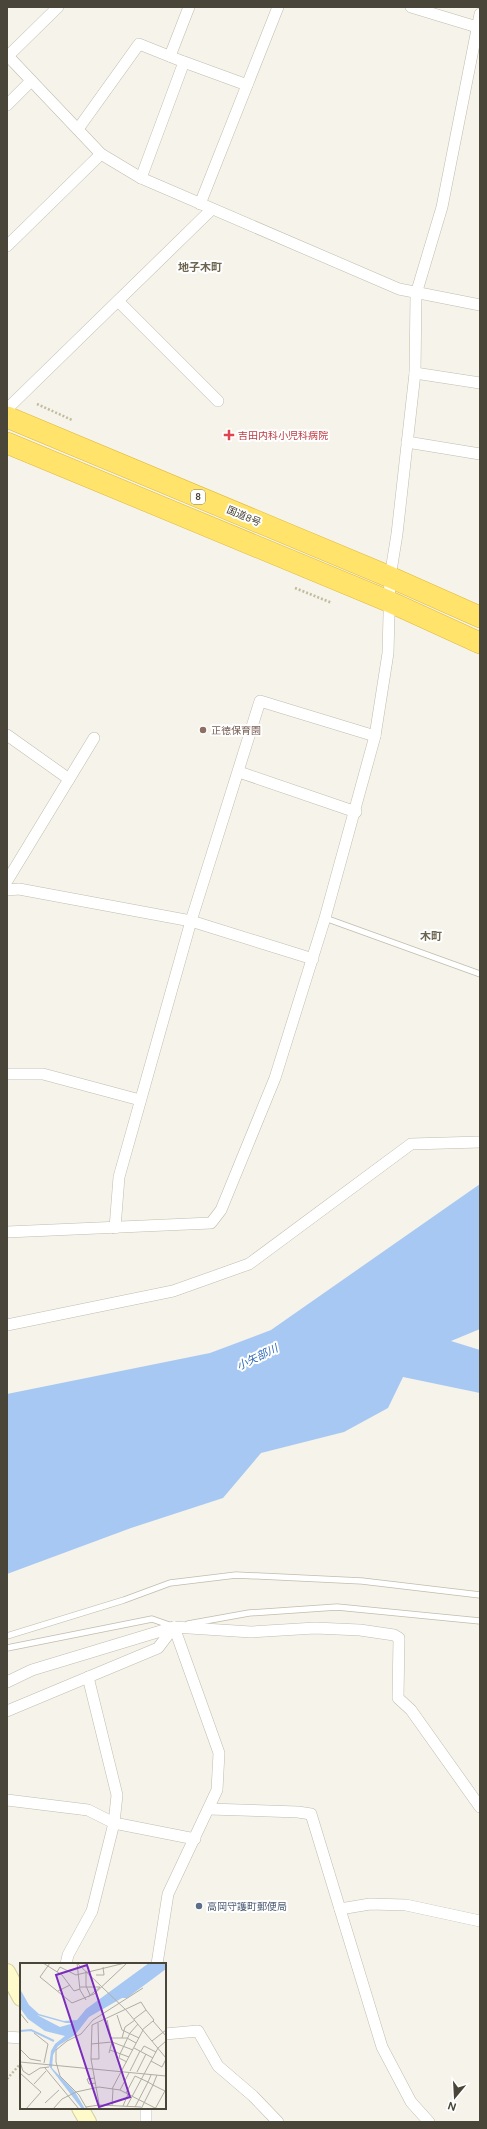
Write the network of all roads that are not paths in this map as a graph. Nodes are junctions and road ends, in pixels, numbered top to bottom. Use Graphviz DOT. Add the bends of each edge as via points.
graph roads {
  1 [pos="58,7"];
  2 [pos="189,7"];
  3 [pos="278,7"];
  4 [pos="411,7"];
  5 [pos="480,14"];
  6 [pos="478,32"];
  7 [pos="8,55"];
  8 [pos="170,56"];
  9 [pos="184,62"];
  10 [pos="31,81"];
  11 [pos="246,85"];
  12 [pos="7,105"];
  13 [pos="78,129"];
  14 [pos="101,154"];
  15 [pos="141,178"];
  16 [pos="200,204"];
  17 [pos="212,209"];
  18 [pos="7,246"];
  19 [pos="416,294"];
  20 [pos="118,301"];
  21 [pos="480,305"];
  22 [pos="415,373"];
  23 [pos="480,383"];
  24 [pos="218,401"];
  25 [pos="7,409"];
  26 [pos="7,417"];
  27 [pos="407,442"];
  28 [pos="7,443"];
  29 [pos="480,454"];
  30 [pos="390,577"];
  31 [pos="388,601"];
  32 [pos="480,617"];
  33 [pos="480,643"];
  34 [pos="7,734"];
  35 [pos="375,736"];
  36 [pos="94,738"];
  37 [pos="239,772"];
  38 [pos="69,779"];
  39 [pos="356,812"];
  40 [pos="7,881"];
  41 [pos="7,890"];
  42 [pos="325,918"];
  43 [pos="191,921"];
  44 [pos="313,959"];
  45 [pos="480,974"];
  46 [pos="7,1074"];
  47 [pos="140,1100"];
  48 [pos="480,1142"];
  49 [pos="115,1228"];
  50 [pos="7,1232"];
  51 [pos="7,1325"];
  52 [pos="480,1595"];
  53 [pos="480,1621"];
  54 [pos="174,1627"];
  55 [pos="7,1636"];
  56 [pos="7,1648"];
  57 [pos="88,1677"];
  58 [pos="7,1682"];
  59 [pos="7,1711"];
  60 [pos="7,1800"];
  61 [pos="480,1807"];
  62 [pos="209,1809"];
  63 [pos="114,1823"];
  64 [pos="195,1838"];
  65 [pos="340,1908"];
  66 [pos="480,1921"];
  67 [pos="66,1963"];
  68 [pos="157,1963"];
  69 [pos="7,1972"];
  70 [pos="20,1996"];
  71 [pos="166,2034"];
  72 [pos="7,2037"];
  73 [pos="20,2038"];
  74 [pos="81,2109"];
  75 [pos="146,2109"];
  76 [pos="88,2122"];
  77 [pos="146,2122"];
  78 [pos="278,2122"];
  79 [pos="429,2122"];
  1 -- 7 [label="street"];
  2 -- 8 [label="street"];
  3 -- 11 [label="street"];
  4 -- 6 [label="street"];
  5 -- 6 [label="street"];
  6 -- 19 [label="street" via="442,207"];
  7 -- 10 [label="street"];
  8 -- 9 [label="street"];
  8 -- 13 [label="street" via="139,44"];
  9 -- 11 [label="street"];
  9 -- 15 [label="street"];
  10 -- 12 [label="street"];
  10 -- 13 [label="street"];
  11 -- 16 [label="street"];
  13 -- 14 [label="street"];
  14 -- 15 [label="street"];
  14 -- 18 [label="street"];
  15 -- 16 [label="street"];
  16 -- 17 [label="street"];
  17 -- 19 [label="street"];
  17 -- 20 [label="street"];
  19 -- 21 [label="street"];
  19 -- 22 [label="street"];
  20 -- 24 [label="street"];
  20 -- 25 [label="street"];
  22 -- 23 [label="street"];
  22 -- 27 [label="street"];
  26 -- 30 [label="highway, 国道8号 / 8"];
  27 -- 29 [label="street"];
  27 -- 30 [label="street"];
  28 -- 31 [label="highway, 8"];
  30 -- 31 [label="street"];
  30 -- 32 [label="highway, 国道8号 / 8"];
  31 -- 33 [label="highway, 8"];
  31 -- 35 [label="street" via="388,653"];
  34 -- 38 [label="street"];
  35 -- 37 [label="street" via="260,701"];
  35 -- 39 [label="street"];
  36 -- 38 [label="street"];
  37 -- 39 [label="street"];
  37 -- 43 [label="street"];
  38 -- 40 [label="street"];
  39 -- 42 [label="street"];
  41 -- 43 [label="street" via="19,889"];
  42 -- 44 [label="street"];
  42 -- 45 [label="lane"];
  43 -- 44 [label="street"];
  43 -- 47 [label="street"];
  44 -- 49 [label="street" via="275,1078 221,1210 212,1223"];
  46 -- 47 [label="street" via="43,1074"];
  47 -- 49 [label="street" via="118,1177"];
  48 -- 51 [label="street" via="411,1144 249,1264 173,1291"];
  49 -- 50 [label="street"];
  52 -- 55 [label="lane" via="362,1581 236,1575 170,1583"];
  53 -- 54 [label="lane" via="337,1607 250,1613"];
  54 -- 56 [label="lane" via="152,1619"];
  54 -- 57 [label="street" via="158,1648"];
  54 -- 58 [label="street" via="32,1670"];
  54 -- 61 [label="street" via="251,1632 315,1628 394,1635 399,1638 398,1698 411,1710"];
  54 -- 62 [label="street" via="219,1753 217,1790"];
  57 -- 59 [label="street"];
  57 -- 63 [label="street" via="117,1795"];
  60 -- 63 [label="street" via="88,1810"];
  62 -- 64 [label="street"];
  62 -- 65 [label="street" via="311,1814"];
  63 -- 64 [label="street"];
  63 -- 67 [label="street" via="92,1911"];
  64 -- 68 [label="street" via="168,1894"];
  65 -- 66 [label="street" via="370,1904 406,1905"];
  65 -- 79 [label="street" via="382,2047 411,2102"];
  69 -- 70 [label="main road"];
  71 -- 78 [label="street" via="198,2031 218,2066"];
  72 -- 73 [label="street"];
  74 -- 76 [label="main road"];
  75 -- 77 [label="street"];
}
